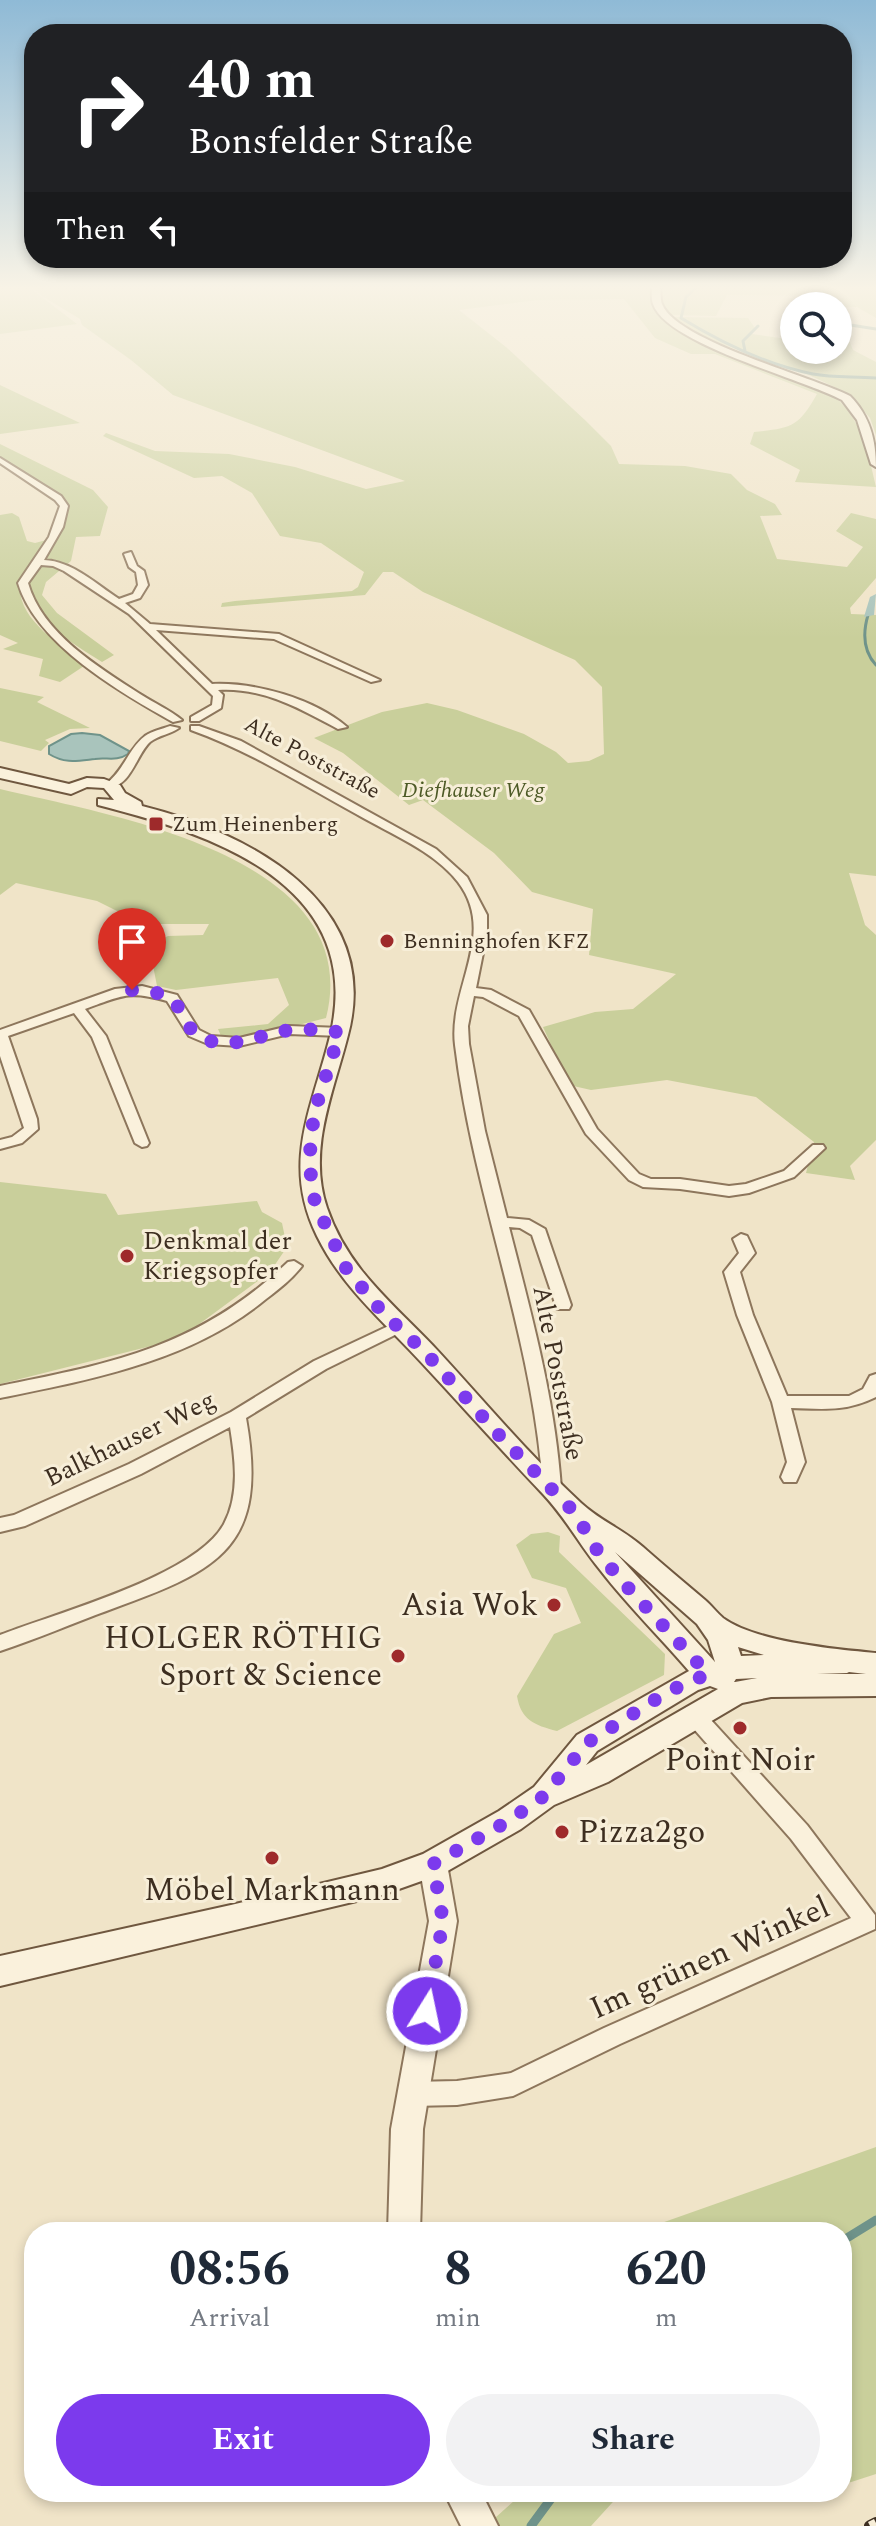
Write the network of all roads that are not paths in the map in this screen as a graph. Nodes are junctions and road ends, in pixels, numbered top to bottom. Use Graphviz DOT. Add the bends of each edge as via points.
graph roads {
  1 [pos="850,403"];
  2 [pos="0,460"];
  3 [pos="875,460"];
  4 [pos="128,554"];
  5 [pos="38,562"];
  6 [pos="119,602"];
  7 [pos="151,627"];
  8 [pos="375,680"];
  9 [pos="211,687"];
  10 [pos="176,724"];
  11 [pos="195,724"];
  12 [pos="342,727"];
  13 [pos="0,773"];
  14 [pos="95,794"];
  15 [pos="469,992"];
  16 [pos="76,1007"];
  17 [pos="340,1032"];
  18 [pos="142,1143"];
  19 [pos="0,1145"];
  20 [pos="818,1148"];
  21 [pos="499,1222"];
  22 [pos="741,1239"];
  23 [pos="294,1266"];
  24 [pos="563,1305"];
  25 [pos="397,1327"];
  26 [pos="876,1380"];
  27 [pos="0,1392"];
  28 [pos="781,1402"];
  29 [pos="237,1416"];
  30 [pos="790,1477"];
  31 [pos="552,1488"];
  32 [pos="576,1514"];
  33 [pos="0,1525"];
  34 [pos="716,1626"];
  35 [pos="0,1643"];
  36 [pos="847,1662"];
  37 [pos="876,1664"];
  38 [pos="721,1673"];
  39 [pos="876,1685"];
  40 [pos="758,1687"];
  41 [pos="701,1710"];
  42 [pos="544,1796"];
  43 [pos="433,1864"];
  44 [pos="0,1971"];
  45 [pos="412,2094"];
  46 [pos="404,2222"];
  47 [pos="467,2502"];
  48 [pos="479,2526"];
  1 -- 3 [label="main road" via="860,415"];
  2 -- 5 [label="street" via="64,506 62,522"];
  4 -- 6 [label="street" via="143,585 137,596"];
  5 -- 6 [label="street" via="59,565"];
  5 -- 10 [label="street" via="23,583 36,616 64,643"];
  6 -- 7 [label="street"];
  7 -- 8 [label="street" via="276,636"];
  7 -- 9 [label="street"];
  9 -- 11 [label="street" via="218,695 217,706"];
  9 -- 12 [label="street" via="269,691"];
  10 -- 11 [label="street"];
  10 -- 14 [label="street" via="151,736 128,772"];
  11 -- 15 [label="street, Alte Poststraße" via="357,809 449,866 463,880 481,915"];
  13 -- 14 [label="main road"];
  14 -- 17 [label="main road" via="246,850 306,896 334,934 343,960 346,994"];
  15 -- 20 [label="street" via="486,993 524,1013 591,1131 634,1177 648,1184 749,1188 789,1174"];
  15 -- 21 [label="street, Alte Poststraße" via="462,1044"];
  16 -- 17 [label="street" via="142,990 172,998 194,1033 208,1040 239,1042 289,1030"];
  16 -- 18 [label="street" via="99,1036"];
  16 -- 19 [label="street" via="0,1037 31,1129"];
  17 -- 25 [label="main road" via="311,1130 311,1185 346,1268"];
  21 -- 24 [label="street, Alte Poststraße" via="523,1223 539,1232"];
  21 -- 31 [label="street, Alte Poststraße" via="531,1348"];
  22 -- 28 [label="street" via="747,1253 732,1272"];
  23 -- 27 [label="street" via="246,1305 181,1345"];
  25 -- 29 [label="street, Balkhauser Weg" via="320,1365"];
  25 -- 31 [label="main road"];
  26 -- 28 [label="street" via="870,1393 852,1402"];
  28 -- 30 [label="street" via="796,1462"];
  29 -- 33 [label="street, Balkhauser Weg" via="135,1469"];
  29 -- 35 [label="street, Balkhauser Weg" via="243,1455 240,1508 226,1536 199,1562 161,1583"];
  31 -- 32 [label="main road"];
  32 -- 34 [label="main road" via="620,1542"];
  32 -- 38 [label="main road" via="619,1578"];
  34 -- 36 [label="main road" via="749,1641"];
  34 -- 38 [label="main road" via="728,1652"];
  36 -- 37 [label="main road"];
  36 -- 38 [label="main road"];
  38 -- 40 [label="main road"];
  38 -- 41 [label="main road"];
  38 -- 42 [label="main road" via="669,1691 587,1743"];
  39 -- 40 [label="main road"];
  40 -- 41 [label="main road"];
  41 -- 42 [label="main road" via="598,1773"];
  41 -- 45 [label="street, Im grünen Winkel" via="867,1922 513,2084"];
  42 -- 43 [label="main road"];
  43 -- 44 [label="main road" via="271,1910"];
  43 -- 45 [label="street" via="443,1921"];
  45 -- 46 [label="street"];
  47 -- 48 [label="street"];
}
